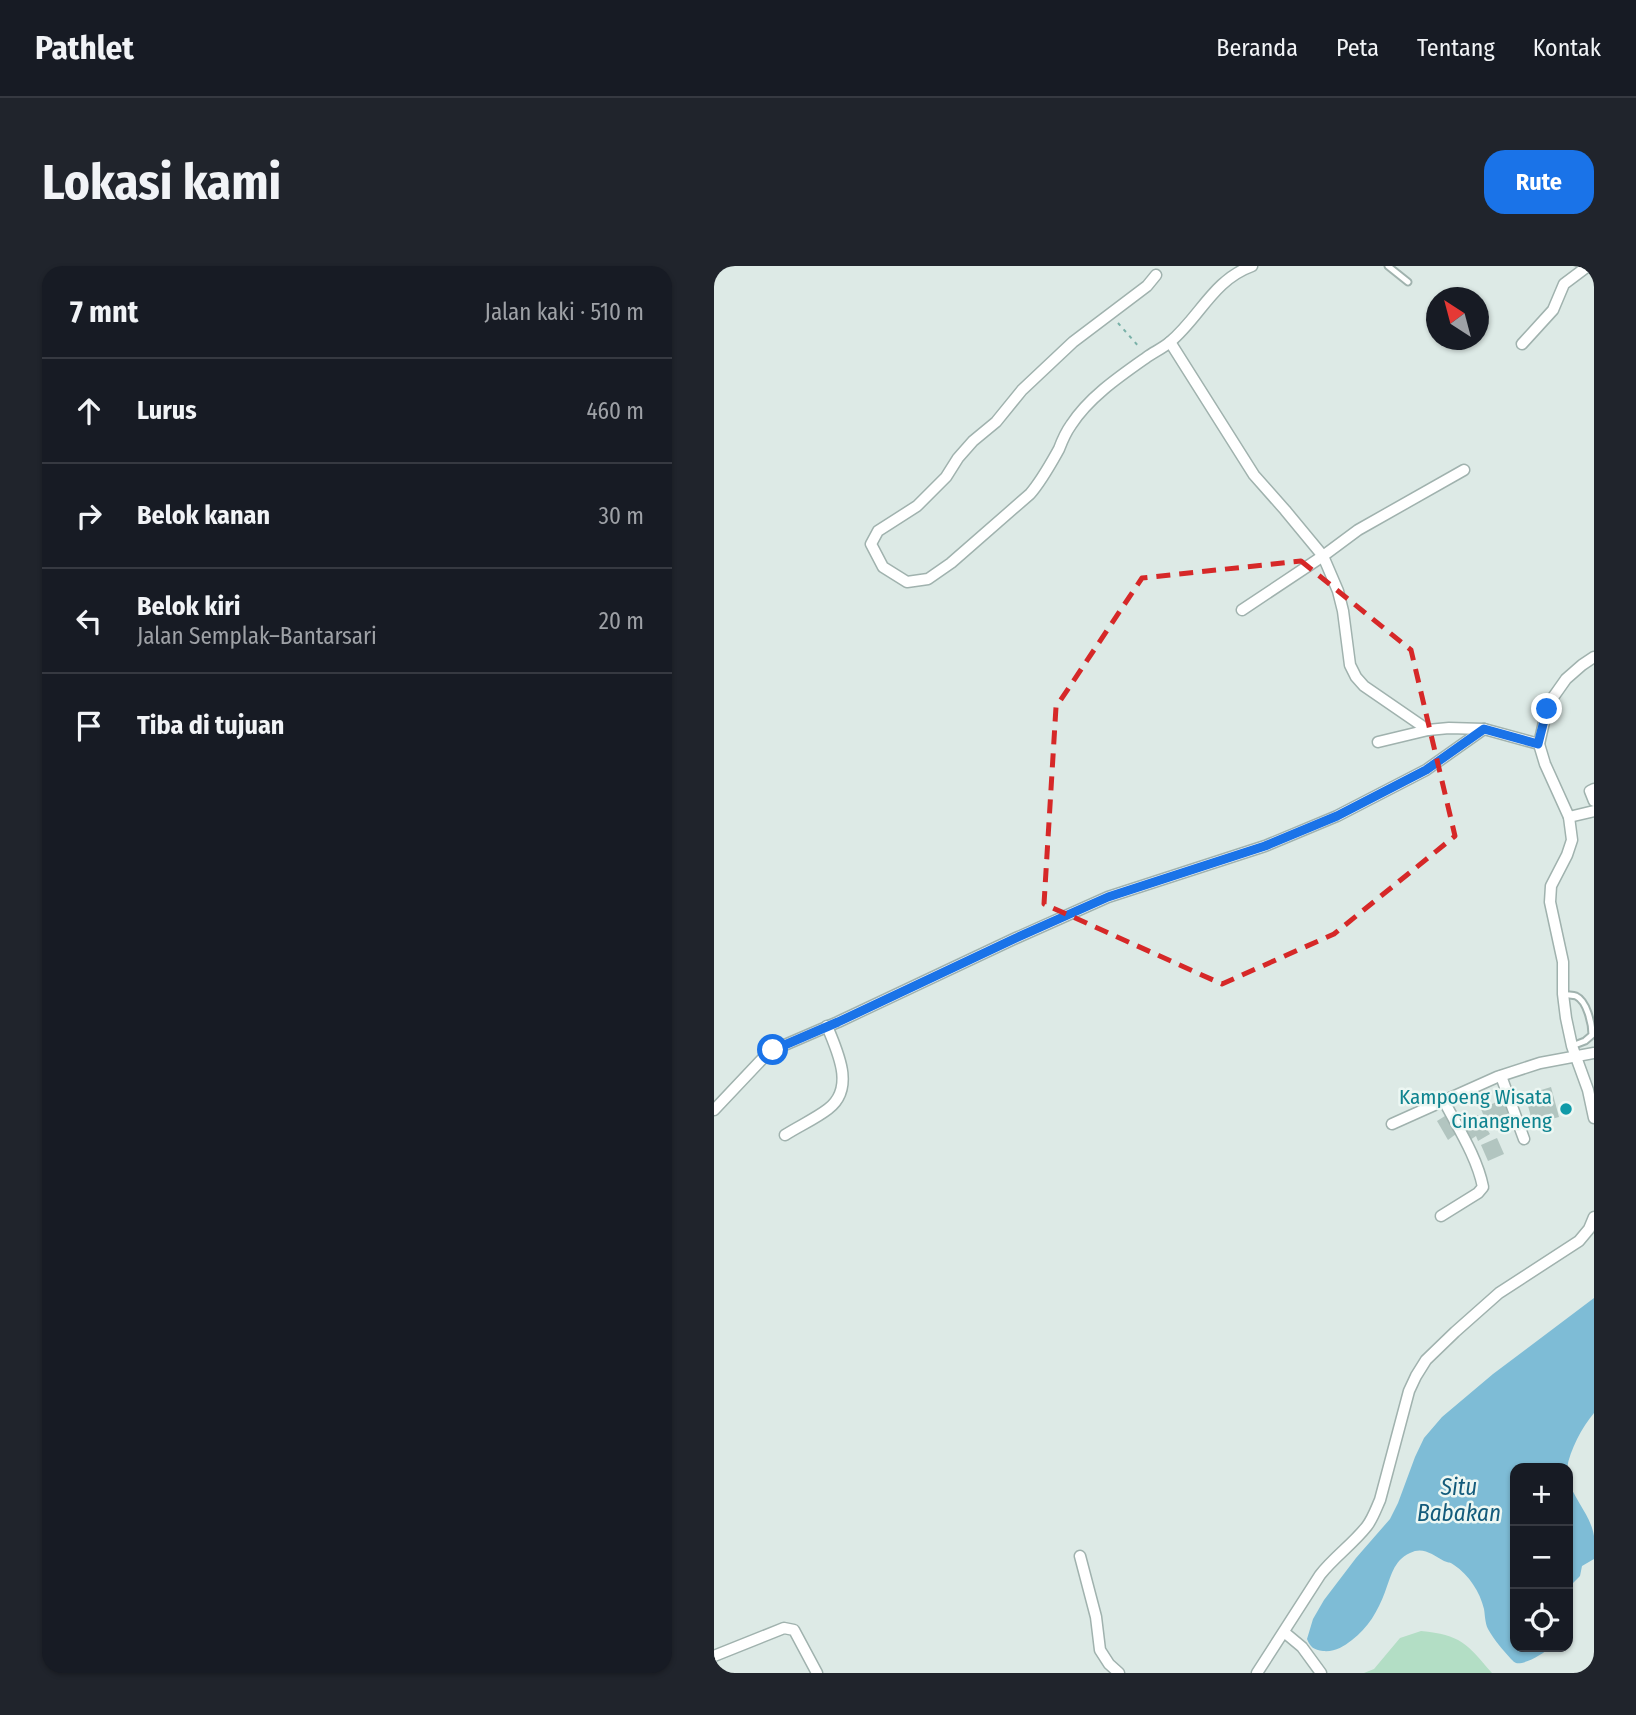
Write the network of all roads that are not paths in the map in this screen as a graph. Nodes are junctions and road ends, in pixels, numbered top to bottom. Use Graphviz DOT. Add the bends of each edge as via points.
graph roads {
  1 [pos="1252,266"];
  2 [pos="1388,266"];
  3 [pos="1588,266"];
  4 [pos="1156,275"];
  5 [pos="1408,282"];
  6 [pos="1170,342"];
  7 [pos="1522,344"];
  8 [pos="1464,470"];
  9 [pos="1323,556"];
  10 [pos="1242,610"];
  11 [pos="1594,657"];
  12 [pos="1484,729"];
  13 [pos="1428,730"];
  14 [pos="1378,742"];
  15 [pos="1538,744"];
  16 [pos="1594,789"];
  17 [pos="1594,801"];
  18 [pos="1594,811"];
  19 [pos="1569,817"];
  20 [pos="1563,994"];
  21 [pos="827,1026"];
  22 [pos="1572,1046"];
  23 [pos="1594,1053"];
  24 [pos="1575,1057"];
  25 [pos="1501,1076"];
  26 [pos="1444,1101"];
  27 [pos="714,1110"];
  28 [pos="1594,1118"];
  29 [pos="1392,1124"];
  30 [pos="785,1135"];
  31 [pos="1524,1139"];
  32 [pos="1441,1216"];
  33 [pos="1594,1217"];
  34 [pos="1080,1556"];
  35 [pos="1287,1634"];
  36 [pos="714,1656"];
  37 [pos="817,1673"];
  38 [pos="1119,1673"];
  39 [pos="1257,1673"];
  40 [pos="1321,1673"];
  1 -- 6 [label="street" via="1217,288"];
  2 -- 5 [label="lane"];
  3 -- 7 [label="street" via="1564,284 1553,310"];
  4 -- 6 [label="street" via="1022,390 917,506 878,531 871,544 883,566 907,582 928,579 951,563 1041,482 1070,425 1083,410 1105,388"];
  6 -- 9 [label="street" via="1254,475"];
  8 -- 9 [label="street" via="1358,530"];
  9 -- 10 [label="street"];
  9 -- 13 [label="street" via="1338,592 1350,666 1356,677"];
  11 -- 15 [label="street" via="1566,678 1554,696"];
  12 -- 13 [label="street"];
  12 -- 15 [label="street"];
  12 -- 21 [label="street" via="1426,770 1337,816 1265,846 1108,897"];
  13 -- 14 [label="street"];
  15 -- 19 [label="street"];
  16 -- 17 [label="street" via="1590,791"];
  18 -- 19 [label="street"];
  19 -- 20 [label="street" via="1572,840 1551,886 1550,902 1563,962"];
  20 -- 22 [label="street"];
  20 -- 22 [label="lane" via="1581,1000 1592,1025 1592,1035"];
  21 -- 27 [label="street" via="768,1053"];
  21 -- 30 [label="street" via="843,1069 840,1093 830,1108"];
  22 -- 24 [label="street"];
  23 -- 24 [label="street"];
  24 -- 25 [label="street"];
  24 -- 28 [label="street"];
  25 -- 26 [label="street"];
  25 -- 31 [label="street"];
  26 -- 29 [label="street"];
  26 -- 32 [label="street" via="1483,1186 1478,1194"];
  33 -- 35 [label="street" via="1579,1241 1499,1293 1426,1360 1409,1391 1373,1516 1320,1575"];
  34 -- 38 [label="street" via="1100,1650"];
  35 -- 39 [label="street"];
  35 -- 40 [label="street"];
  36 -- 37 [label="street" via="790,1628"];
}
